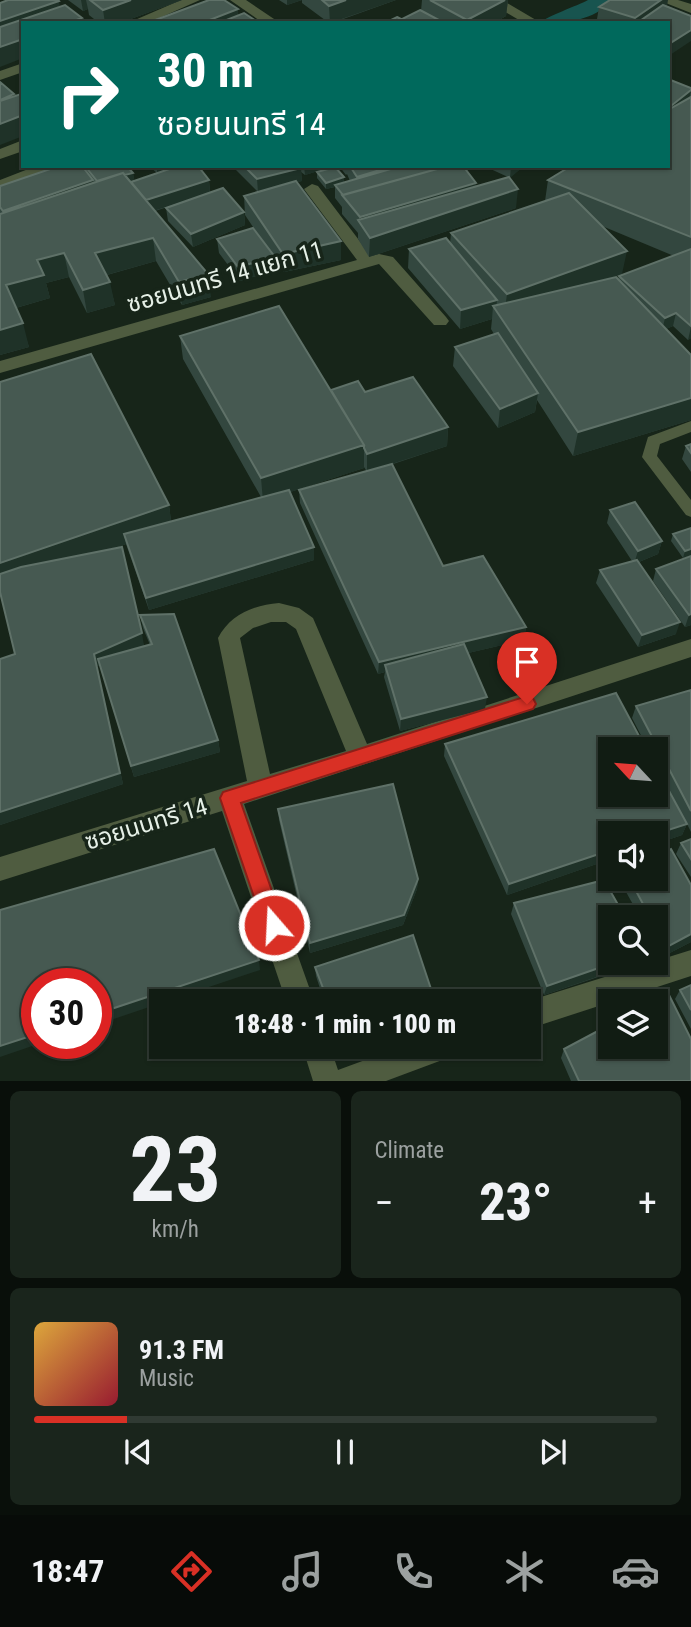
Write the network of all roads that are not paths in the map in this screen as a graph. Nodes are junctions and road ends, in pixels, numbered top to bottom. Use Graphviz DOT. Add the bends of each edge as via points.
graph roads {
  1 [pos="193,0"];
  2 [pos="237,0"];
  3 [pos="492,0"];
  4 [pos="665,0"];
  5 [pos="691,9"];
  6 [pos="529,20"];
  7 [pos="140,21"];
  8 [pos="270,21"];
  9 [pos="21,68"];
  10 [pos="0,76"];
  11 [pos="21,146"];
  12 [pos="0,155"];
  13 [pos="46,168"];
  14 [pos="0,185"];
  15 [pos="312,189"];
  16 [pos="367,262"];
  17 [pos="440,321"];
  18 [pos="0,367"];
  19 [pos="691,426"];
  20 [pos="691,511"];
  21 [pos="691,648"];
  22 [pos="359,757"];
  23 [pos="261,788"];
  24 [pos="230,798"];
  25 [pos="0,869"];
  26 [pos="691,963"];
  27 [pos="296,989"];
  28 [pos="541,1011"];
  29 [pos="320,1059"];
  30 [pos="407,1059"];
  31 [pos="327,1081"];
  32 [pos="347,1081"];
  1 -- 7 [label="street"];
  2 -- 8 [label="street"];
  3 -- 6 [label="street"];
  4 -- 5 [label="street"];
  9 -- 10 [label="street"];
  11 -- 12 [label="street"];
  13 -- 14 [label="street"];
  15 -- 16 [label="street"];
  16 -- 17 [label="street, ซอยนนทรี 14 แยก 11" via="379,259 398,264"];
  16 -- 18 [label="street, ซอยนนทรี 14 แยก 11"];
  19 -- 20 [label="lane" via="653,440 649,457"];
  21 -- 22 [label="street, ซอยนนทรี 14"];
  22 -- 23 [label="street, ซอยนนทรี 14"];
  22 -- 23 [label="street" via="305,624 284,612 242,621 229,638"];
  23 -- 24 [label="street, ซอยนนทรี 14"];
  24 -- 25 [label="street, ซอยนนทรี 14"];
  24 -- 27 [label="street"];
  26 -- 28 [label="street"];
  29 -- 31 [label="street"];
  30 -- 32 [label="street"];
}
